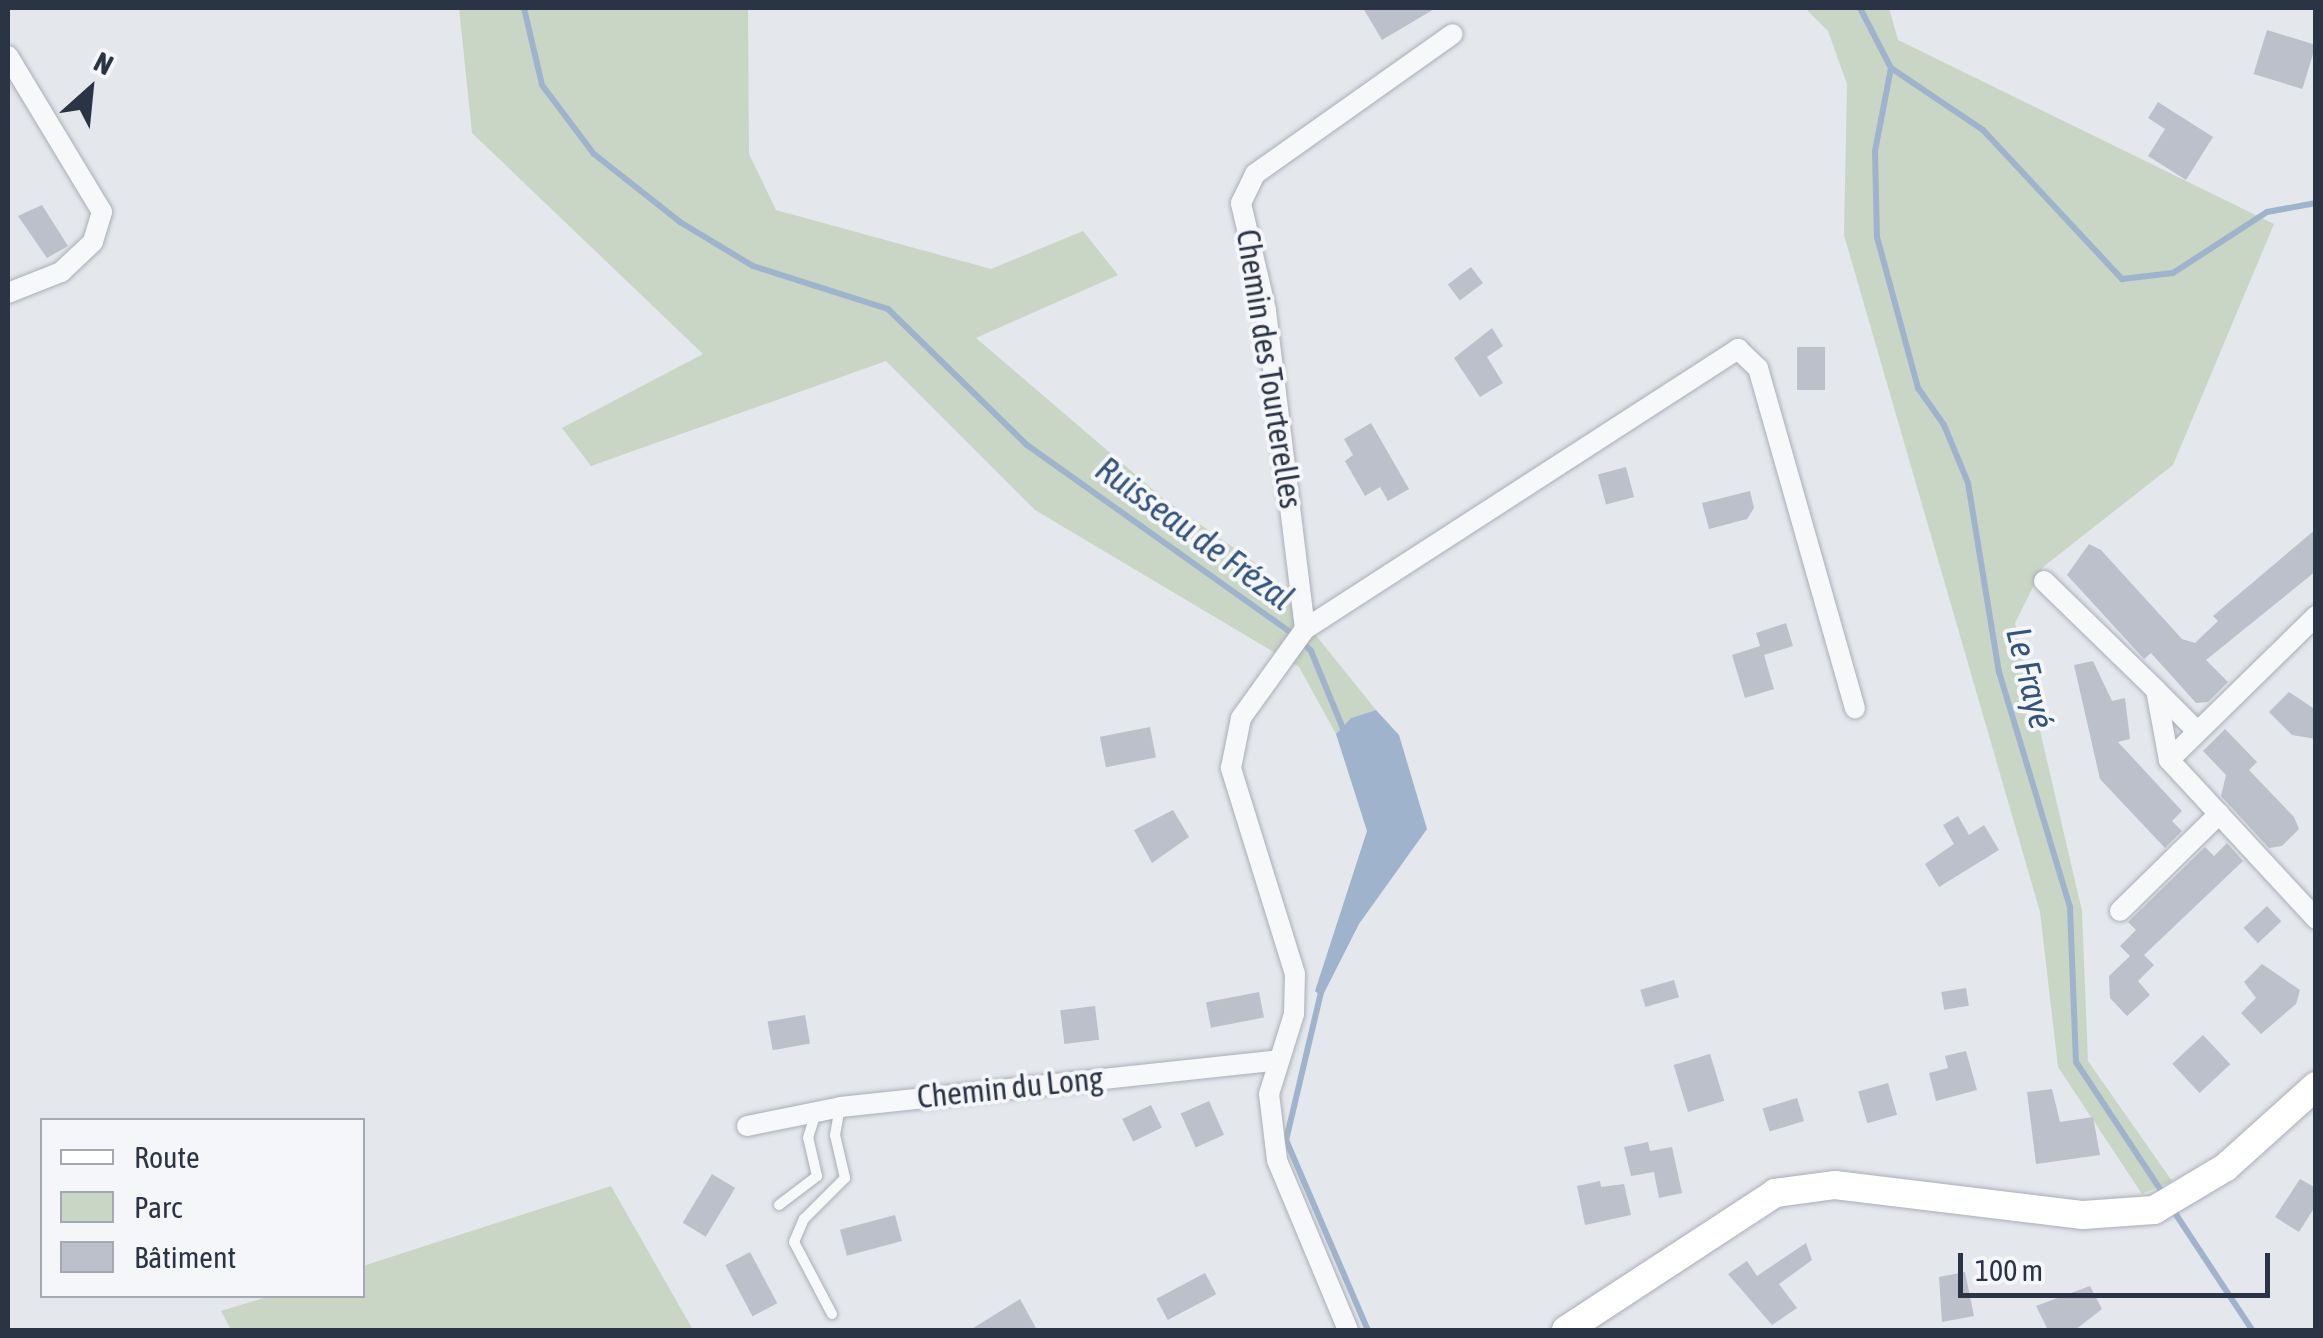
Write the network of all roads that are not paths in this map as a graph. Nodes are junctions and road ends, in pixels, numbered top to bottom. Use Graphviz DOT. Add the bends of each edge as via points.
graph roads {
  1 [pos="1453,34"];
  2 [pos="8,56"];
  3 [pos="8,293"];
  4 [pos="2044,581"];
  5 [pos="2316,616"];
  6 [pos="1305,629"];
  7 [pos="2156,690"];
  8 [pos="1854,708"];
  9 [pos="2198,732"];
  10 [pos="2169,760"];
  11 [pos="2219,814"];
  12 [pos="2120,911"];
  13 [pos="2316,919"];
  14 [pos="1274,1061"];
  15 [pos="2316,1086"];
  16 [pos="840,1106"];
  17 [pos="817,1111"];
  18 [pos="747,1126"];
  19 [pos="779,1205"];
  20 [pos="832,1314"];
  21 [pos="1348,1330"];
  22 [pos="1566,1330"];
  1 -- 6 [label="street, Chemin des Tourterelles" via="1255,174 1241,203 1266,310"];
  2 -- 3 [label="street" via="102,212 93,242 61,272"];
  4 -- 7 [label="street"];
  5 -- 9 [label="street"];
  6 -- 8 [label="street" via="1738,348 1758,368"];
  6 -- 14 [label="street" via="1240,718 1231,768 1295,974 1294,1014"];
  7 -- 9 [label="street"];
  7 -- 10 [label="street"];
  9 -- 10 [label="street"];
  10 -- 11 [label="street"];
  11 -- 12 [label="street"];
  11 -- 13 [label="street"];
  14 -- 16 [label="street, Chemin du Long"];
  14 -- 21 [label="street" via="1276,1160"];
  15 -- 22 [label="street" via="2169,1203 2083,1216 1918,1189 1835,1185 1775,1194"];
  16 -- 17 [label="street, Chemin du Long"];
  16 -- 20 [label="lane" via="835,1134 845,1178 804,1218 794,1242"];
  17 -- 18 [label="street, Chemin du Long"];
  17 -- 19 [label="lane" via="808,1138 817,1176"];
}
